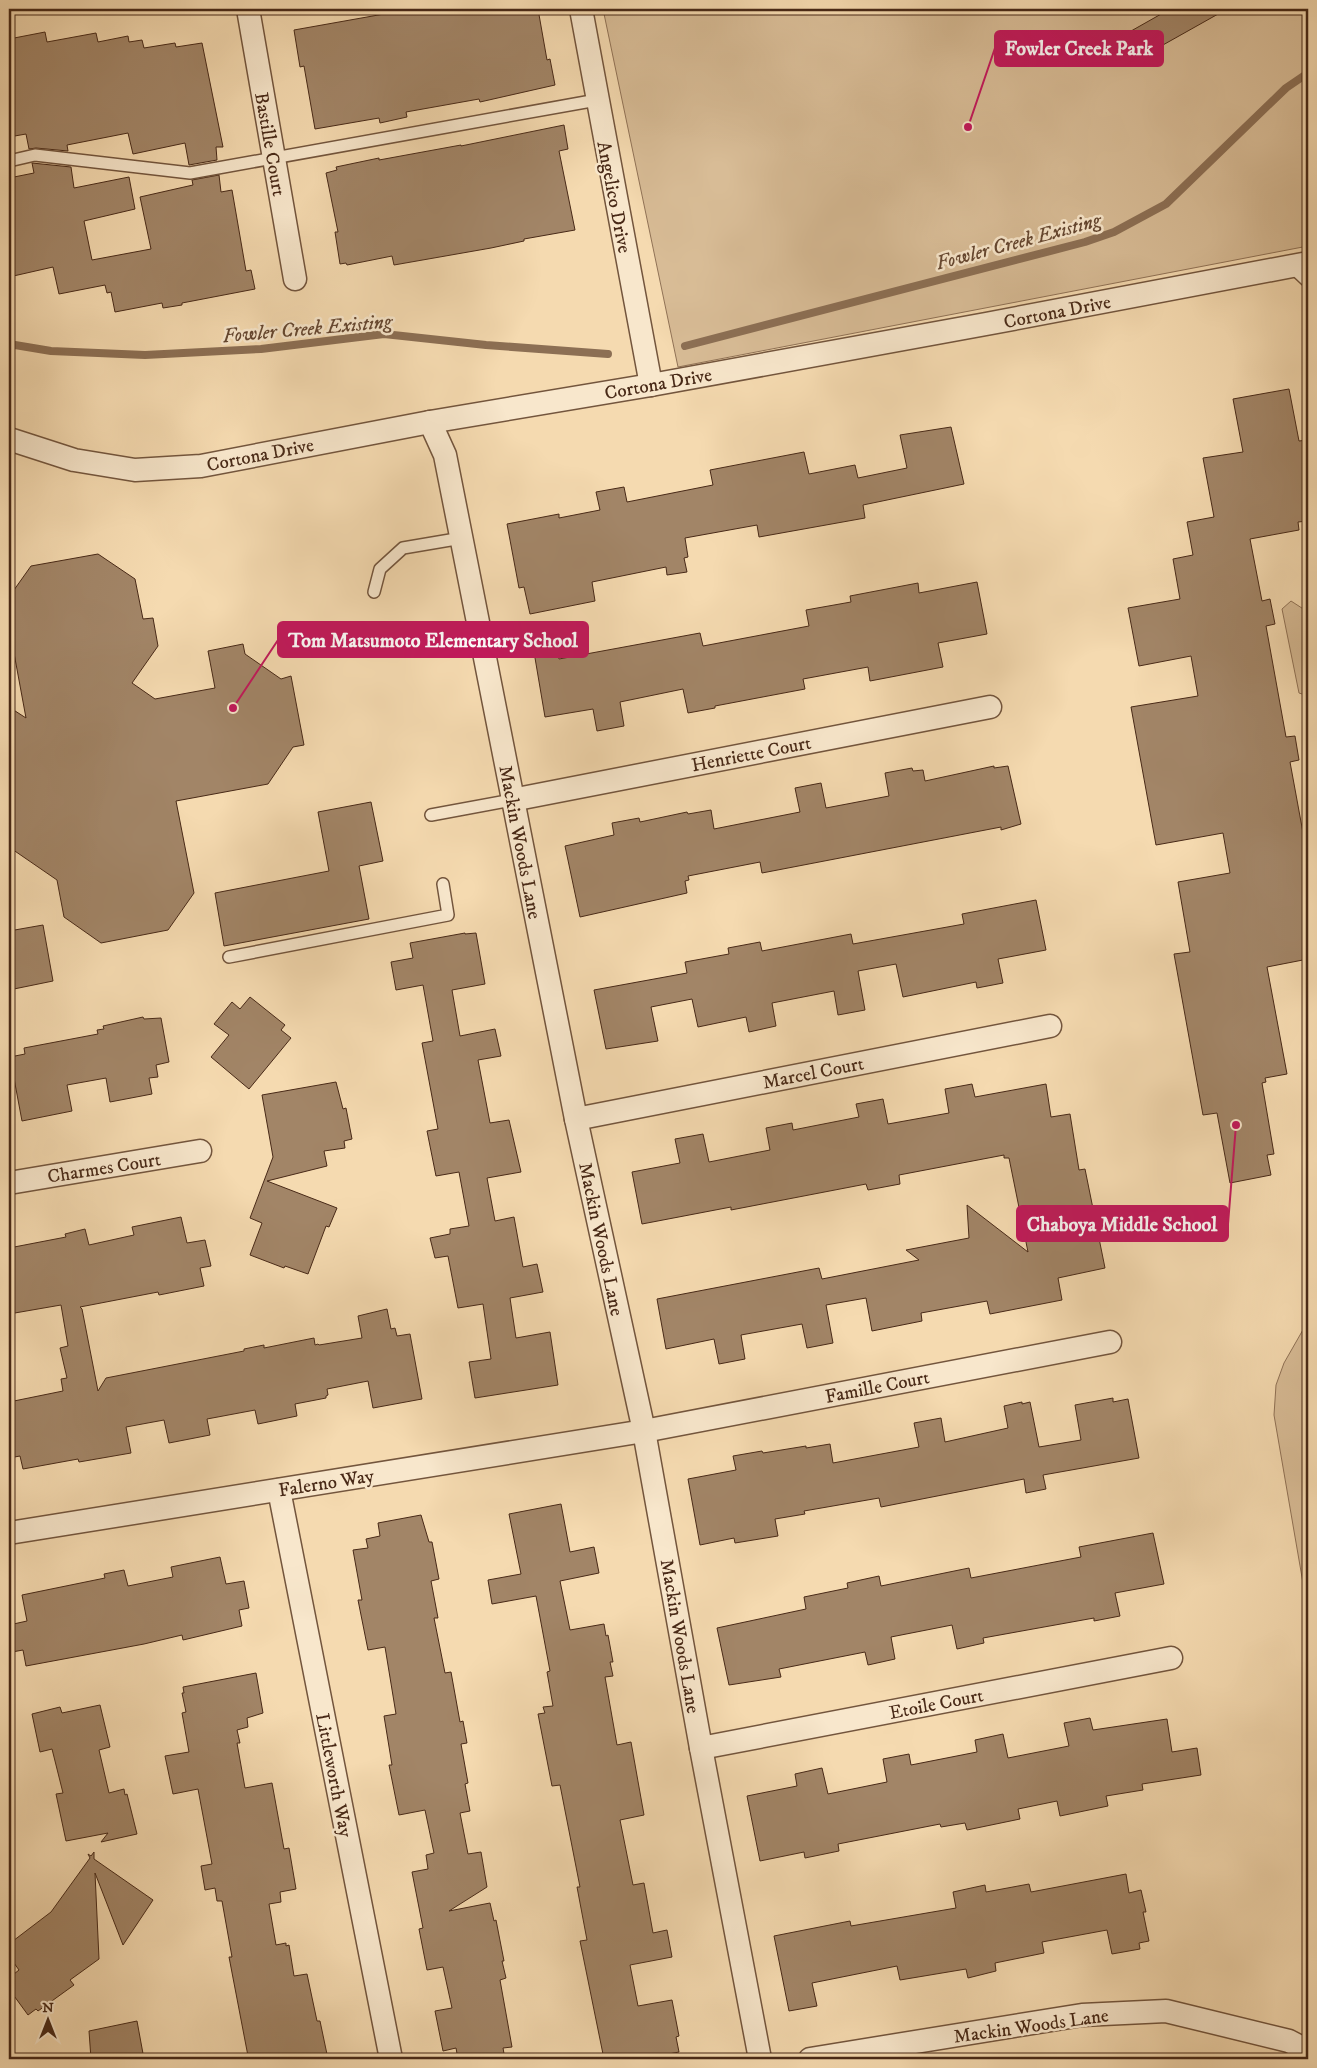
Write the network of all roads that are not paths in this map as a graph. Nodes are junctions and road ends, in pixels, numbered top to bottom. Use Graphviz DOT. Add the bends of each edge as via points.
graph roads {
  1 [pos="248,9"];
  2 [pos="581,9"];
  3 [pos="597,100"];
  4 [pos="273,158"];
  5 [pos="9,161"];
  6 [pos="1300,264"];
  7 [pos="295,279"];
  8 [pos="1308,282"];
  9 [pos="651,385"];
  10 [pos="430,422"];
  11 [pos="9,439"];
  12 [pos="462,538"];
  13 [pos="374,592"];
  14 [pos="990,707"];
  15 [pos="512,800"];
  16 [pos="431,815"];
  17 [pos="443,884"];
  18 [pos="229,957"];
  19 [pos="1050,1026"];
  20 [pos="576,1119"];
  21 [pos="200,1152"];
  22 [pos="9,1183"];
  23 [pos="1110,1342"];
  24 [pos="644,1431"];
  25 [pos="279,1490"];
  26 [pos="9,1534"];
  27 [pos="1171,1658"];
  28 [pos="701,1748"];
  29 [pos="1308,2051"];
  30 [pos="391,2059"];
  31 [pos="760,2059"];
  32 [pos="810,2059"];
  1 -- 4 [label="street, Bastille Court"];
  2 -- 3 [label="street, Angelico Drive"];
  3 -- 4 [label="lane"];
  3 -- 9 [label="street, Angelico Drive"];
  4 -- 5 [label="lane" via="190,173 35,155"];
  4 -- 7 [label="street, Bastille Court"];
  6 -- 8 [label="lane"];
  6 -- 9 [label="street, Cortona Drive"];
  9 -- 10 [label="street, Cortona Drive"];
  10 -- 11 [label="street, Cortona Drive" via="201,466 135,470 74,460"];
  10 -- 12 [label="street, Mackin Woods Lane" via="445,455"];
  12 -- 13 [label="lane" via="403,548 380,569"];
  12 -- 15 [label="street, Mackin Woods Lane"];
  14 -- 15 [label="street, Henriette Court"];
  15 -- 16 [label="lane"];
  15 -- 20 [label="street, Mackin Woods Lane"];
  17 -- 18 [label="lane" via="448,915"];
  19 -- 20 [label="street, Marcel Court"];
  20 -- 24 [label="street, Mackin Woods Lane"];
  21 -- 22 [label="street, Charmes Court"];
  23 -- 24 [label="street, Famille Court"];
  24 -- 25 [label="street, Falerno Way"];
  24 -- 28 [label="street, Mackin Woods Lane"];
  25 -- 26 [label="street, Falerno Way"];
  25 -- 30 [label="street, Littleworth Way"];
  27 -- 28 [label="street, Etoile Court"];
  28 -- 31 [label="street, Mackin Woods Lane"];
  29 -- 32 [label="street, Mackin Woods Lane" via="1289,2041 1166,2012 1082,2015"];
}
